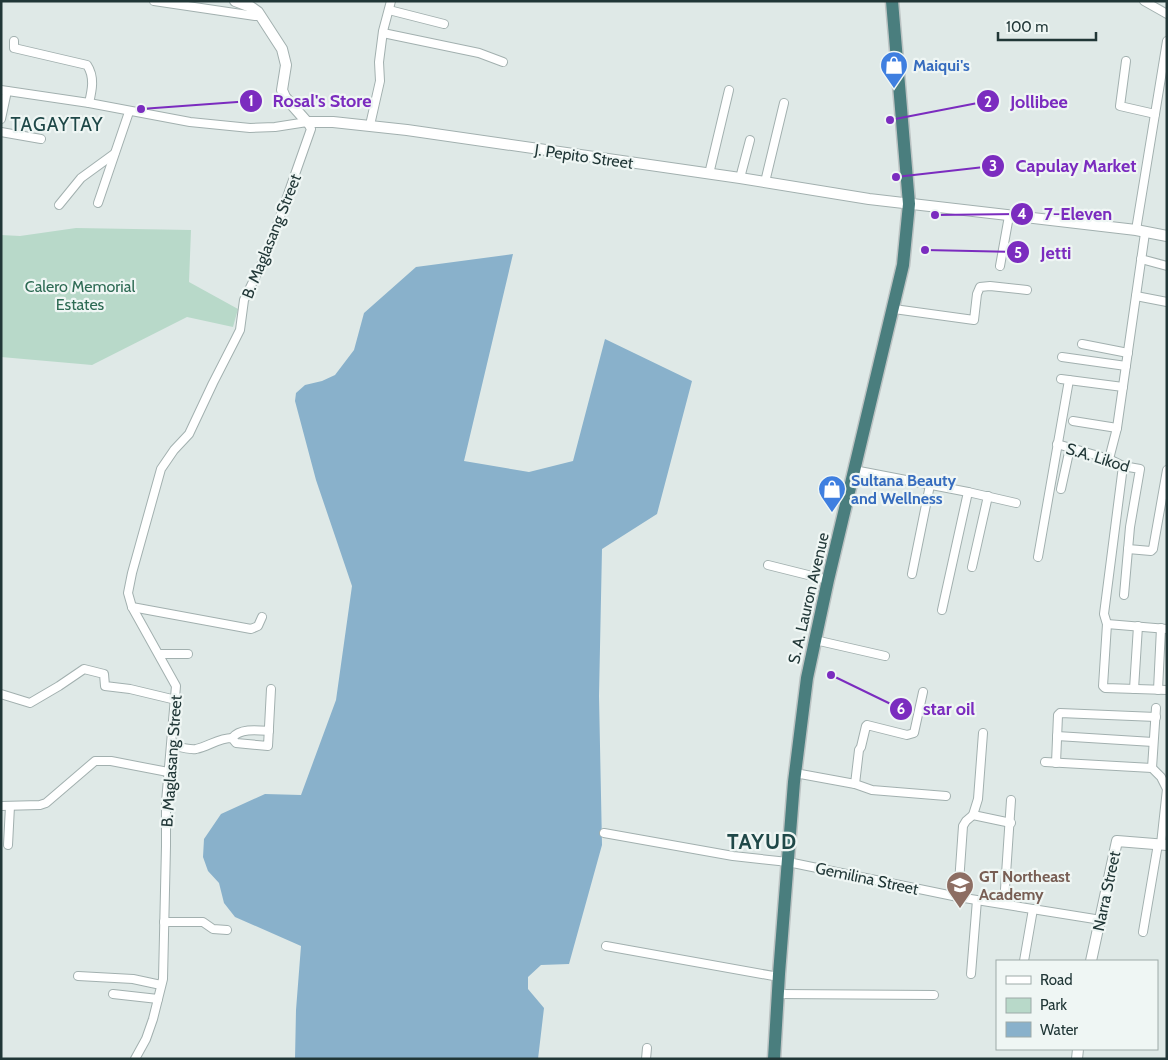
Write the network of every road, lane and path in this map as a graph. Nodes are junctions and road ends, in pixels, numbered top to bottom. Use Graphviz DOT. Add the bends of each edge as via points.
graph roads {
  1 [pos="154,1"];
  2 [pos="235,1"];
  3 [pos="391,1"];
  4 [pos="892,1"];
  5 [pos="1144,1"];
  6 [pos="252,4"];
  7 [pos="389,10"];
  8 [pos="1167,14"];
  9 [pos="261,16"];
  10 [pos="444,24"];
  11 [pos="383,33"];
  12 [pos="14,41"];
  13 [pos="1167,41"];
  14 [pos="1126,61"];
  15 [pos="502,62"];
  16 [pos="4,90"];
  17 [pos="729,90"];
  18 [pos="784,102"];
  19 [pos="89,103"];
  20 [pos="129,112"];
  21 [pos="1155,114"];
  22 [pos="1,119"];
  23 [pos="307,122"];
  24 [pos="370,126"];
  25 [pos="1,132"];
  26 [pos="41,139"];
  27 [pos="750,140"];
  28 [pos="114,154"];
  29 [pos="709,174"];
  30 [pos="740,178"];
  31 [pos="765,182"];
  32 [pos="98,203"];
  33 [pos="909,204"];
  34 [pos="59,205"];
  35 [pos="1009,216"];
  36 [pos="1140,232"];
  37 [pos="1167,236"];
  38 [pos="1142,259"];
  39 [pos="1000,266"];
  40 [pos="1167,266"];
  41 [pos="1028,290"];
  42 [pos="1136,296"];
  43 [pos="1167,302"];
  44 [pos="894,309"];
  45 [pos="1082,344"];
  46 [pos="1128,353"];
  47 [pos="1062,357"];
  48 [pos="1126,366"];
  49 [pos="1123,387"];
  50 [pos="1074,421"];
  51 [pos="1117,428"];
  52 [pos="1057,444"];
  53 [pos="1070,448"];
  54 [pos="1109,459"];
  55 [pos="1123,466"];
  56 [pos="854,470"];
  57 [pos="1167,470"];
  58 [pos="930,485"];
  59 [pos="1061,489"];
  60 [pos="968,492"];
  61 [pos="988,496"];
  62 [pos="1016,503"];
  63 [pos="1128,548"];
  64 [pos="1038,557"];
  65 [pos="768,565"];
  66 [pos="972,567"];
  67 [pos="912,574"];
  68 [pos="828,580"];
  69 [pos="1124,595"];
  70 [pos="132,607"];
  71 [pos="942,610"];
  72 [pos="262,617"];
  73 [pos="1108,624"];
  74 [pos="1138,626"];
  75 [pos="1164,629"];
  76 [pos="815,640"];
  77 [pos="159,654"];
  78 [pos="188,654"];
  79 [pos="885,656"];
  80 [pos="271,689"];
  81 [pos="1134,689"];
  82 [pos="1163,690"];
  83 [pos="924,692"];
  84 [pos="1,694"];
  85 [pos="176,700"];
  86 [pos="269,731"];
  87 [pos="983,732"];
  88 [pos="1057,736"];
  89 [pos="232,738"];
  90 [pos="1154,742"];
  91 [pos="172,745"];
  92 [pos="1046,762"];
  93 [pos="1056,763"];
  94 [pos="1152,768"];
  95 [pos="168,772"];
  96 [pos="795,773"];
  97 [pos="855,784"];
  98 [pos="946,796"];
  99 [pos="1011,800"];
  100 [pos="1,806"];
  101 [pos="10,806"];
  102 [pos="973,815"];
  103 [pos="1010,822"];
  104 [pos="604,833"];
  105 [pos="1162,844"];
  106 [pos="8,845"];
  107 [pos="788,862"];
  108 [pos="958,898"];
  109 [pos="976,900"];
  110 [pos="1004,904"];
  111 [pos="1033,909"];
  112 [pos="1101,920"];
  113 [pos="164,922"];
  114 [pos="227,930"];
  115 [pos="1143,932"];
  116 [pos="606,946"];
  117 [pos="1024,960"];
  118 [pos="1091,960"];
  119 [pos="971,974"];
  120 [pos="78,976"];
  121 [pos="779,977"];
  122 [pos="161,985"];
  123 [pos="113,994"];
  124 [pos="778,994"];
  125 [pos="934,995"];
  126 [pos="158,999"];
  127 [pos="648,1048"];
  128 [pos="135,1059"];
  129 [pos="646,1059"];
  130 [pos="774,1059"];
  1 -- 9 [label="street"];
  2 -- 6 [label="street"];
  3 -- 7 [label="street"];
  4 -- 33 [label="highway, S. A. Lauron Avenue"];
  5 -- 8 [label="street"];
  6 -- 9 [label="street"];
  7 -- 10 [label="street"];
  7 -- 11 [label="street"];
  9 -- 23 [label="street" via="285,56 282,90 285,97"];
  11 -- 15 [label="street" via="480,53"];
  11 -- 24 [label="street" via="380,81"];
  12 -- 19 [label="street" via="14,48 87,65 93,87"];
  13 -- 21 [label="street"];
  14 -- 21 [label="street" via="1120,106"];
  16 -- 19 [label="street, J. Pepito Street"];
  16 -- 22 [label="street"];
  17 -- 29 [label="street"];
  18 -- 31 [label="street"];
  19 -- 20 [label="street, J. Pepito Street"];
  20 -- 23 [label="street, J. Pepito Street" via="250,128"];
  20 -- 28 [label="street"];
  21 -- 36 [label="street"];
  23 -- 24 [label="street, J. Pepito Street"];
  23 -- 70 [label="street, B. Maglasang Street" via="310,134 268,251 244,300 240,330 189,434 161,469 132,572 128,593"];
  24 -- 29 [label="street, J. Pepito Street"];
  25 -- 26 [label="street"];
  27 -- 30 [label="street"];
  28 -- 32 [label="street"];
  28 -- 34 [label="street" via="81,178"];
  29 -- 30 [label="street, J. Pepito Street"];
  30 -- 31 [label="street, J. Pepito Street"];
  31 -- 33 [label="street, J. Pepito Street"];
  33 -- 35 [label="street, J. Pepito Street"];
  33 -- 44 [label="highway, S. A. Lauron Avenue" via="902,273"];
  35 -- 36 [label="street, J. Pepito Street"];
  35 -- 39 [label="street"];
  36 -- 37 [label="street, J. Pepito Street"];
  36 -- 38 [label="street"];
  38 -- 40 [label="street"];
  38 -- 42 [label="street"];
  41 -- 44 [label="street" via="980,287 976,294 974,320"];
  42 -- 43 [label="street"];
  42 -- 46 [label="street"];
  44 -- 56 [label="highway, S. A. Lauron Avenue"];
  45 -- 46 [label="street"];
  46 -- 48 [label="street"];
  47 -- 48 [label="street"];
  48 -- 49 [label="street"];
  49 -- 51 [label="street"];
  49 -- 52 [label="street" via="1065,379"];
  50 -- 51 [label="street"];
  51 -- 54 [label="street"];
  52 -- 53 [label="street, S.A. Likod"];
  52 -- 64 [label="street"];
  53 -- 54 [label="street, S.A. Likod"];
  53 -- 59 [label="street"];
  54 -- 55 [label="street, S.A. Likod"];
  55 -- 63 [label="street, S.A. Likod" via="1140,469"];
  55 -- 73 [label="street" via="1104,614"];
  56 -- 58 [label="street"];
  56 -- 68 [label="highway, S. A. Lauron Avenue"];
  57 -- 63 [label="street" via="1153,549"];
  58 -- 60 [label="street"];
  58 -- 67 [label="street"];
  60 -- 61 [label="street"];
  60 -- 71 [label="street"];
  61 -- 62 [label="street"];
  61 -- 66 [label="street"];
  63 -- 69 [label="street"];
  65 -- 68 [label="street"];
  68 -- 76 [label="highway, S. A. Lauron Avenue"];
  70 -- 72 [label="street" via="251,629 258,626"];
  70 -- 77 [label="street, B. Maglasang Street"];
  73 -- 74 [label="street"];
  73 -- 81 [label="street" via="1104,687"];
  74 -- 75 [label="street"];
  74 -- 81 [label="street"];
  75 -- 82 [label="street"];
  76 -- 79 [label="street"];
  76 -- 96 [label="highway, S. A. Lauron Avenue" via="800,719"];
  77 -- 78 [label="street"];
  77 -- 85 [label="street, B. Maglasang Street" via="176,683"];
  80 -- 86 [label="street"];
  81 -- 82 [label="street"];
  83 -- 97 [label="street" via="912,735 866,726"];
  84 -- 85 [label="street" via="30,703 84,669 104,674 105,686"];
  85 -- 91 [label="street, B. Maglasang Street"];
  86 -- 89 [label="street" via="248,731"];
  86 -- 89 [label="street" via="268,746 236,744"];
  87 -- 102 [label="street" via="978,800"];
  88 -- 90 [label="street"];
  88 -- 90 [label="street" via="1058,715 1062,712 1156,713"];
  88 -- 93 [label="street"];
  89 -- 91 [label="street" via="195,749"];
  90 -- 94 [label="street"];
  91 -- 95 [label="street, B. Maglasang Street"];
  92 -- 93 [label="street"];
  93 -- 94 [label="street"];
  94 -- 105 [label="street" via="1167,789"];
  95 -- 101 [label="street" via="95,761 46,803"];
  95 -- 113 [label="street, B. Maglasang Street"];
  96 -- 97 [label="street"];
  96 -- 107 [label="highway, S. A. Lauron Avenue"];
  97 -- 98 [label="street" via="872,790"];
  99 -- 103 [label="street"];
  100 -- 101 [label="street"];
  101 -- 106 [label="street"];
  102 -- 103 [label="street"];
  102 -- 108 [label="street" via="963,826"];
  103 -- 110 [label="street"];
  104 -- 107 [label="street, Gemilina Street"];
  105 -- 112 [label="street, Narra Street" via="1117,841"];
  105 -- 115 [label="street"];
  107 -- 108 [label="street, Gemilina Street"];
  107 -- 121 [label="highway, S. A. Lauron Avenue"];
  108 -- 109 [label="street, Gemilina Street"];
  109 -- 110 [label="street, Gemilina Street"];
  109 -- 119 [label="street"];
  110 -- 111 [label="street, Gemilina Street"];
  111 -- 112 [label="street, Gemilina Street"];
  111 -- 117 [label="street"];
  112 -- 118 [label="street, Narra Street"];
  113 -- 114 [label="street" via="203,922 214,929"];
  113 -- 122 [label="street, B. Maglasang Street"];
  116 -- 121 [label="street"];
  120 -- 122 [label="street" via="133,979"];
  121 -- 124 [label="highway, S. A. Lauron Avenue"];
  122 -- 126 [label="street, B. Maglasang Street"];
  123 -- 126 [label="street"];
  124 -- 125 [label="street"];
  124 -- 130 [label="highway, S. A. Lauron Avenue"];
  126 -- 128 [label="street, B. Maglasang Street" via="154,1019"];
  127 -- 129 [label="street"];
}
